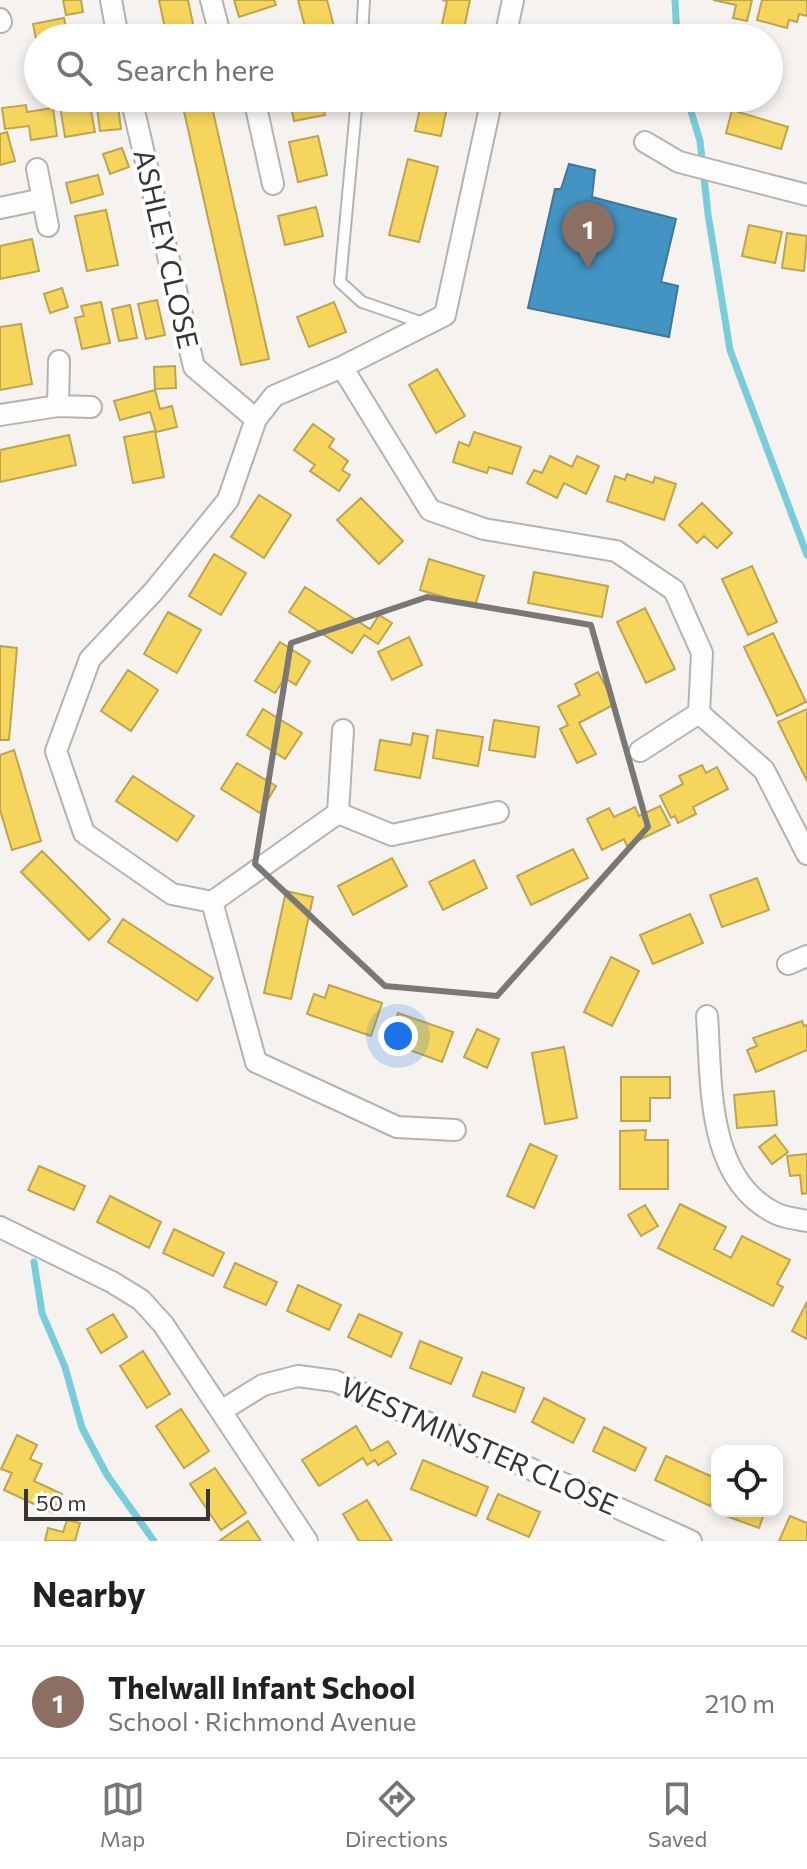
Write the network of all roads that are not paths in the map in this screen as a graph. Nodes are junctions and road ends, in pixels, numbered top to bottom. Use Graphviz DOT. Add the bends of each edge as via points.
graph roads {
  1 [pos="111,0"];
  2 [pos="211,0"];
  3 [pos="364,0"];
  4 [pos="513,0"];
  5 [pos="115,24"];
  6 [pos="217,24"];
  7 [pos="363,24"];
  8 [pos="508,24"];
  9 [pos="134,112"];
  10 [pos="257,112"];
  11 [pos="356,112"];
  12 [pos="489,112"];
  13 [pos="645,142"];
  14 [pos="37,169"];
  15 [pos="273,184"];
  16 [pos="807,195"];
  17 [pos="43,199"];
  18 [pos="0,208"];
  19 [pos="48,226"];
  20 [pos="426,324"];
  21 [pos="59,361"];
  22 [pos="342,367"];
  23 [pos="58,406"];
  24 [pos="91,407"];
  25 [pos="0,415"];
  26 [pos="256,419"];
  27 [pos="699,713"];
  28 [pos="343,730"];
  29 [pos="640,751"];
  30 [pos="498,812"];
  31 [pos="338,813"];
  32 [pos="807,854"];
  33 [pos="212,902"];
  34 [pos="707,1016"];
  35 [pos="455,1130"];
  36 [pos="807,1221"];
  37 [pos="0,1227"];
  38 [pos="221,1411"];
  39 [pos="307,1541"];
  40 [pos="691,1541"];
  1 -- 5 [label="street"];
  2 -- 6 [label="street"];
  3 -- 7 [label="lane"];
  4 -- 8 [label="street"];
  9 -- 26 [label="street, ASHLEY CLOSE" via="194,367"];
  10 -- 15 [label="street"];
  11 -- 20 [label="lane" via="340,282 362,302"];
  12 -- 20 [label="street" via="445,315"];
  13 -- 16 [label="street" via="679,162"];
  14 -- 17 [label="street"];
  17 -- 18 [label="street"];
  17 -- 19 [label="street"];
  20 -- 22 [label="street"];
  21 -- 23 [label="street"];
  22 -- 26 [label="street" via="274,396"];
  22 -- 27 [label="street" via="430,510 484,529 616,551 674,590 702,653"];
  23 -- 24 [label="street"];
  23 -- 25 [label="street"];
  26 -- 33 [label="street" via="228,500 90,659 56,751 84,833 172,894"];
  27 -- 29 [label="street"];
  27 -- 32 [label="street" via="764,770"];
  28 -- 31 [label="street"];
  30 -- 31 [label="street" via="392,835"];
  31 -- 33 [label="street"];
  33 -- 35 [label="street" via="256,1062 397,1127"];
  34 -- 36 [label="street" via="715,1123 728,1165 750,1196 778,1215"];
  37 -- 38 [label="street" via="141,1300"];
  38 -- 39 [label="street"];
  38 -- 40 [label="street, WESTMINSTER CLOSE" via="263,1385 298,1376 335,1381"];
}
